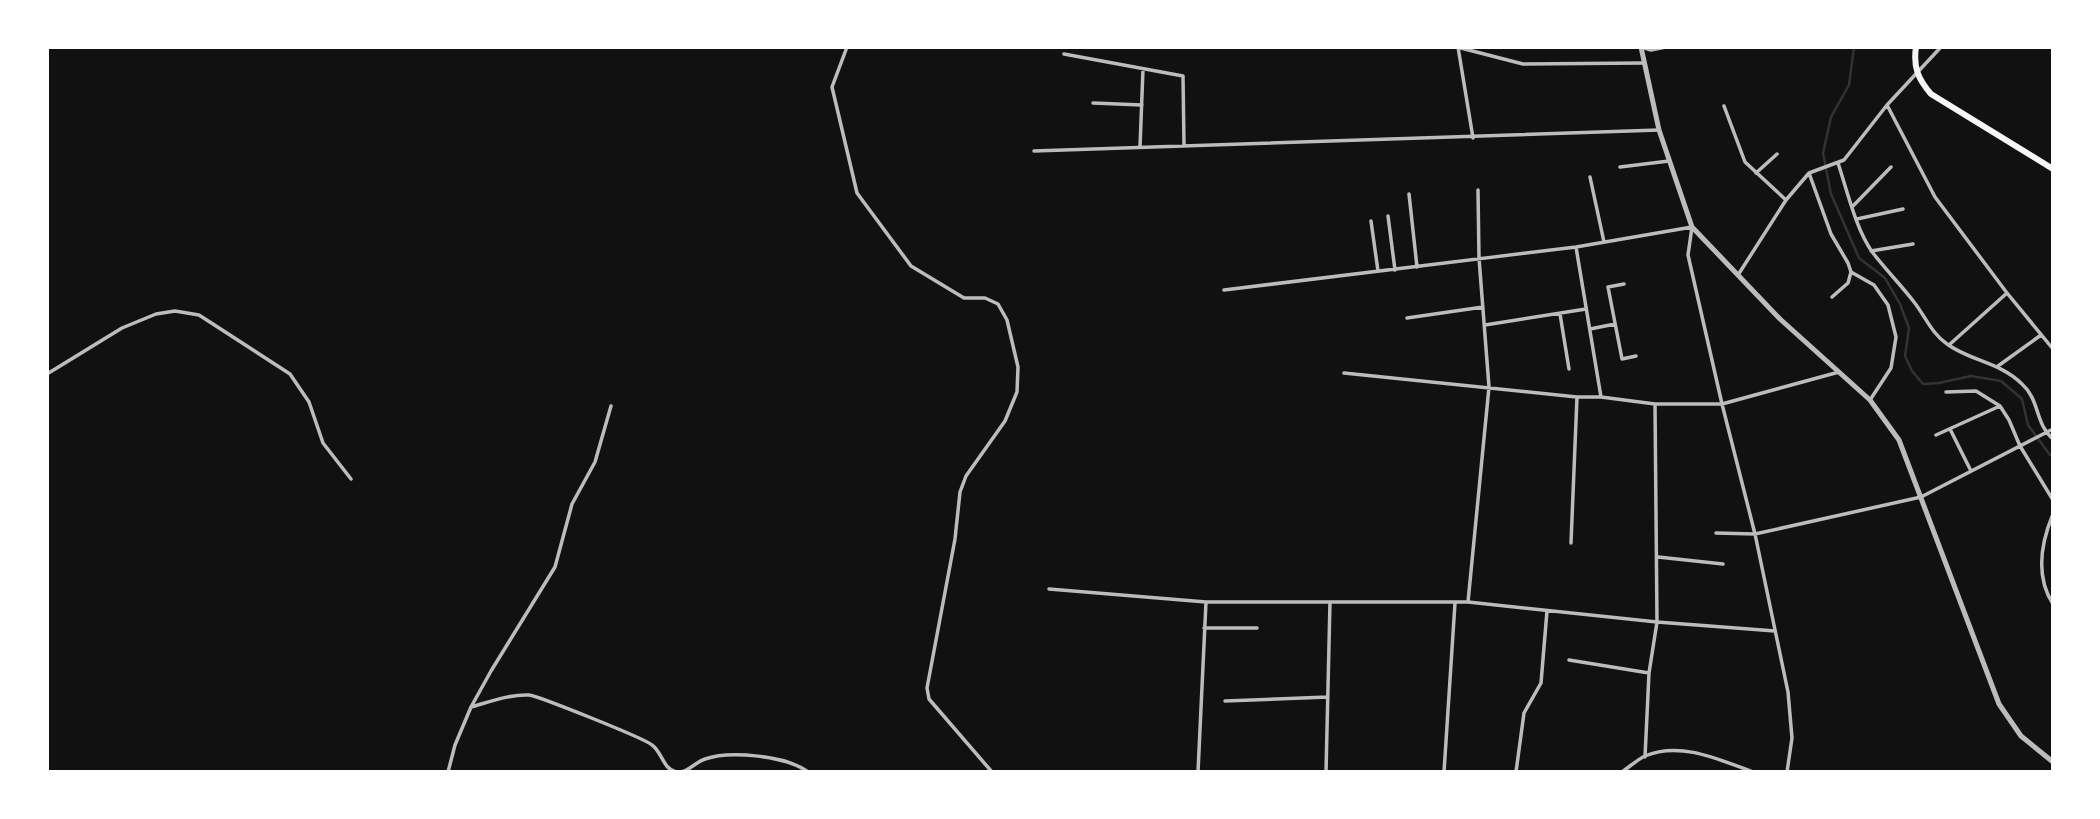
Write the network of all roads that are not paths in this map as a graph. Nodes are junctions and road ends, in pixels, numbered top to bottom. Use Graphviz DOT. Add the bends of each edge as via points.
graph roads {
  1 [pos="846,47"];
  2 [pos="1457,47"];
  3 [pos="1641,47"];
  4 [pos="1666,47"];
  5 [pos="1916,47"];
  6 [pos="1941,47"];
  7 [pos="1064,54"];
  8 [pos="1644,63"];
  9 [pos="1143,69"];
  10 [pos="1917,72"];
  11 [pos="1093,103"];
  12 [pos="1142,105"];
  13 [pos="1887,105"];
  14 [pos="1724,106"];
  15 [pos="1659,130"];
  16 [pos="1473,138"];
  17 [pos="1184,145"];
  18 [pos="1140,147"];
  19 [pos="1034,151"];
  20 [pos="1777,154"];
  21 [pos="1669,161"];
  22 [pos="1838,163"];
  23 [pos="1891,166"];
  24 [pos="1620,167"];
  25 [pos="2053,169"];
  26 [pos="1756,173"];
  27 [pos="1809,173"];
  28 [pos="1590,177"];
  29 [pos="1478,190"];
  30 [pos="1409,194"];
  31 [pos="1786,200"];
  32 [pos="1853,206"];
  33 [pos="1903,209"];
  34 [pos="1388,216"];
  35 [pos="1857,219"];
  36 [pos="1371,221"];
  37 [pos="1692,227"];
  38 [pos="1604,242"];
  39 [pos="1913,244"];
  40 [pos="1576,247"];
  41 [pos="1871,251"];
  42 [pos="1479,258"];
  43 [pos="1417,267"];
  44 [pos="1395,270"];
  45 [pos="1378,271"];
  46 [pos="1851,272"];
  47 [pos="1738,275"];
  48 [pos="1624,284"];
  49 [pos="1224,290"];
  50 [pos="2007,293"];
  51 [pos="1832,297"];
  52 [pos="1483,307"];
  53 [pos="1587,309"];
  54 [pos="1560,314"];
  55 [pos="1407,318"];
  56 [pos="1615,324"];
  57 [pos="1484,326"];
  58 [pos="1590,329"];
  59 [pos="2041,335"];
  60 [pos="1948,345"];
  61 [pos="2053,349"];
  62 [pos="1636,356"];
  63 [pos="1998,366"];
  64 [pos="1570,369"];
  65 [pos="1841,372"];
  66 [pos="1344,373"];
  67 [pos="47,374"];
  68 [pos="1489,387"];
  69 [pos="1946,392"];
  70 [pos="1577,397"];
  71 [pos="1601,397"];
  72 [pos="1870,400"];
  73 [pos="1655,404"];
  74 [pos="1722,404"];
  75 [pos="2000,405"];
  76 [pos="611,406"];
  77 [pos="1949,428"];
  78 [pos="2053,429"];
  79 [pos="2046,433"];
  80 [pos="1936,435"];
  81 [pos="2053,439"];
  82 [pos="2020,446"];
  83 [pos="1971,471"];
  84 [pos="351,479"];
  85 [pos="1921,497"];
  86 [pos="2053,499"];
  87 [pos="2053,514"];
  88 [pos="1716,533"];
  89 [pos="1755,534"];
  90 [pos="1571,543"];
  91 [pos="1658,557"];
  92 [pos="1724,564"];
  93 [pos="1049,589"];
  94 [pos="1206,602"];
  95 [pos="1330,602"];
  96 [pos="1455,603"];
  97 [pos="1468,603"];
  98 [pos="2053,604"];
  99 [pos="1547,611"];
  100 [pos="1657,622"];
  101 [pos="1204,628"];
  102 [pos="1256,628"];
  103 [pos="1775,631"];
  104 [pos="1569,660"];
  105 [pos="1649,673"];
  106 [pos="1328,697"];
  107 [pos="1225,701"];
  108 [pos="471,707"];
  109 [pos="2053,751"];
  110 [pos="1645,757"];
  111 [pos="2050,761"];
  112 [pos="448,772"];
  113 [pos="808,772"];
  114 [pos="992,772"];
  115 [pos="1198,772"];
  116 [pos="1326,772"];
  117 [pos="1444,772"];
  118 [pos="1516,772"];
  119 [pos="1622,772"];
  120 [pos="1754,772"];
  121 [pos="1787,772"];
  1 -- 114 [label="street" via="832,87 857,193 911,266 964,298 985,298 999,304 1018,367 1017,392 1005,421 960,492 956,539 927,688 935,707"];
  2 -- 8 [label="street" via="1523,64"];
  2 -- 16 [label="street"];
  3 -- 4 [label="street"];
  3 -- 8 [label="street"];
  5 -- 10 [label="main road"];
  6 -- 10 [label="street"];
  7 -- 9 [label="street"];
  8 -- 15 [label="street"];
  9 -- 12 [label="street"];
  9 -- 17 [label="street" via="1183,76"];
  10 -- 13 [label="street"];
  10 -- 25 [label="main road" via="1931,94"];
  11 -- 12 [label="street"];
  12 -- 18 [label="street"];
  13 -- 22 [label="street"];
  13 -- 50 [label="street" via="1935,197"];
  14 -- 26 [label="street" via="1745,162"];
  15 -- 16 [label="street"];
  15 -- 21 [label="street"];
  16 -- 17 [label="street"];
  17 -- 18 [label="street"];
  18 -- 19 [label="street"];
  20 -- 26 [label="street"];
  21 -- 24 [label="street"];
  21 -- 37 [label="street"];
  22 -- 27 [label="street"];
  22 -- 32 [label="street"];
  23 -- 32 [label="street"];
  26 -- 31 [label="street"];
  27 -- 31 [label="street"];
  27 -- 46 [label="street" via="1831,234"];
  28 -- 38 [label="street"];
  29 -- 42 [label="street"];
  30 -- 43 [label="street"];
  31 -- 47 [label="street"];
  32 -- 35 [label="street"];
  33 -- 35 [label="street"];
  34 -- 44 [label="street"];
  35 -- 41 [label="street"];
  36 -- 45 [label="street"];
  37 -- 38 [label="street"];
  37 -- 47 [label="street"];
  37 -- 74 [label="street" via="1688,255"];
  38 -- 40 [label="street"];
  39 -- 41 [label="street"];
  40 -- 42 [label="street"];
  40 -- 53 [label="street"];
  41 -- 60 [label="street"];
  42 -- 43 [label="street"];
  42 -- 52 [label="street"];
  43 -- 44 [label="street"];
  44 -- 45 [label="street"];
  45 -- 49 [label="street"];
  46 -- 51 [label="street" via="1848,283"];
  46 -- 72 [label="street" via="1874,285 1888,305 1896,337 1891,368"];
  47 -- 65 [label="street"];
  48 -- 56 [label="street" via="1608,287"];
  50 -- 59 [label="street"];
  50 -- 60 [label="street"];
  52 -- 55 [label="street"];
  52 -- 57 [label="street"];
  53 -- 54 [label="street"];
  53 -- 58 [label="street"];
  54 -- 57 [label="street"];
  54 -- 64 [label="street"];
  56 -- 58 [label="street"];
  56 -- 62 [label="street" via="1622,359"];
  57 -- 68 [label="street"];
  58 -- 71 [label="street"];
  59 -- 61 [label="street"];
  59 -- 63 [label="street"];
  60 -- 63 [label="street"];
  63 -- 79 [label="street" via="2034,397"];
  65 -- 72 [label="street"];
  65 -- 74 [label="street"];
  66 -- 68 [label="street"];
  67 -- 84 [label="street" via="122,328 156,314 175,310 200,315 289,374 309,402 323,443"];
  68 -- 70 [label="street"];
  68 -- 97 [label="street"];
  69 -- 75 [label="street" via="1976,391"];
  70 -- 71 [label="street"];
  70 -- 90 [label="street"];
  71 -- 73 [label="street"];
  72 -- 85 [label="street" via="1899,440"];
  73 -- 74 [label="street"];
  73 -- 91 [label="street"];
  74 -- 89 [label="street"];
  75 -- 77 [label="street"];
  75 -- 82 [label="street"];
  76 -- 108 [label="street" via="595,462 572,504 555,567"];
  77 -- 80 [label="street"];
  77 -- 83 [label="street"];
  78 -- 79 [label="street"];
  79 -- 81 [label="street"];
  79 -- 82 [label="street"];
  82 -- 83 [label="street"];
  82 -- 86 [label="street"];
  83 -- 85 [label="street"];
  85 -- 89 [label="street"];
  85 -- 111 [label="street" via="1999,705 2021,736"];
  87 -- 98 [label="street" via="2043,537 2041,575"];
  88 -- 89 [label="street"];
  89 -- 103 [label="street"];
  91 -- 92 [label="street"];
  91 -- 100 [label="street"];
  93 -- 94 [label="street"];
  94 -- 95 [label="street"];
  94 -- 101 [label="street"];
  95 -- 96 [label="street"];
  95 -- 106 [label="street"];
  96 -- 97 [label="street"];
  96 -- 117 [label="street"];
  97 -- 99 [label="street"];
  99 -- 100 [label="street"];
  99 -- 118 [label="street" via="1541,683 1524,713"];
  100 -- 103 [label="street"];
  100 -- 105 [label="street"];
  101 -- 102 [label="street"];
  101 -- 115 [label="street"];
  103 -- 121 [label="street" via="1792,738"];
  104 -- 105 [label="street"];
  105 -- 110 [label="street"];
  106 -- 107 [label="street"];
  106 -- 116 [label="street"];
  108 -- 112 [label="street"];
  108 -- 113 [label="street" via="531,695 650,743 676,772 710,757 740,754 794,764"];
  109 -- 111 [label="street"];
  110 -- 119 [label="street"];
  110 -- 120 [label="street" via="1667,750 1703,754"];
}
